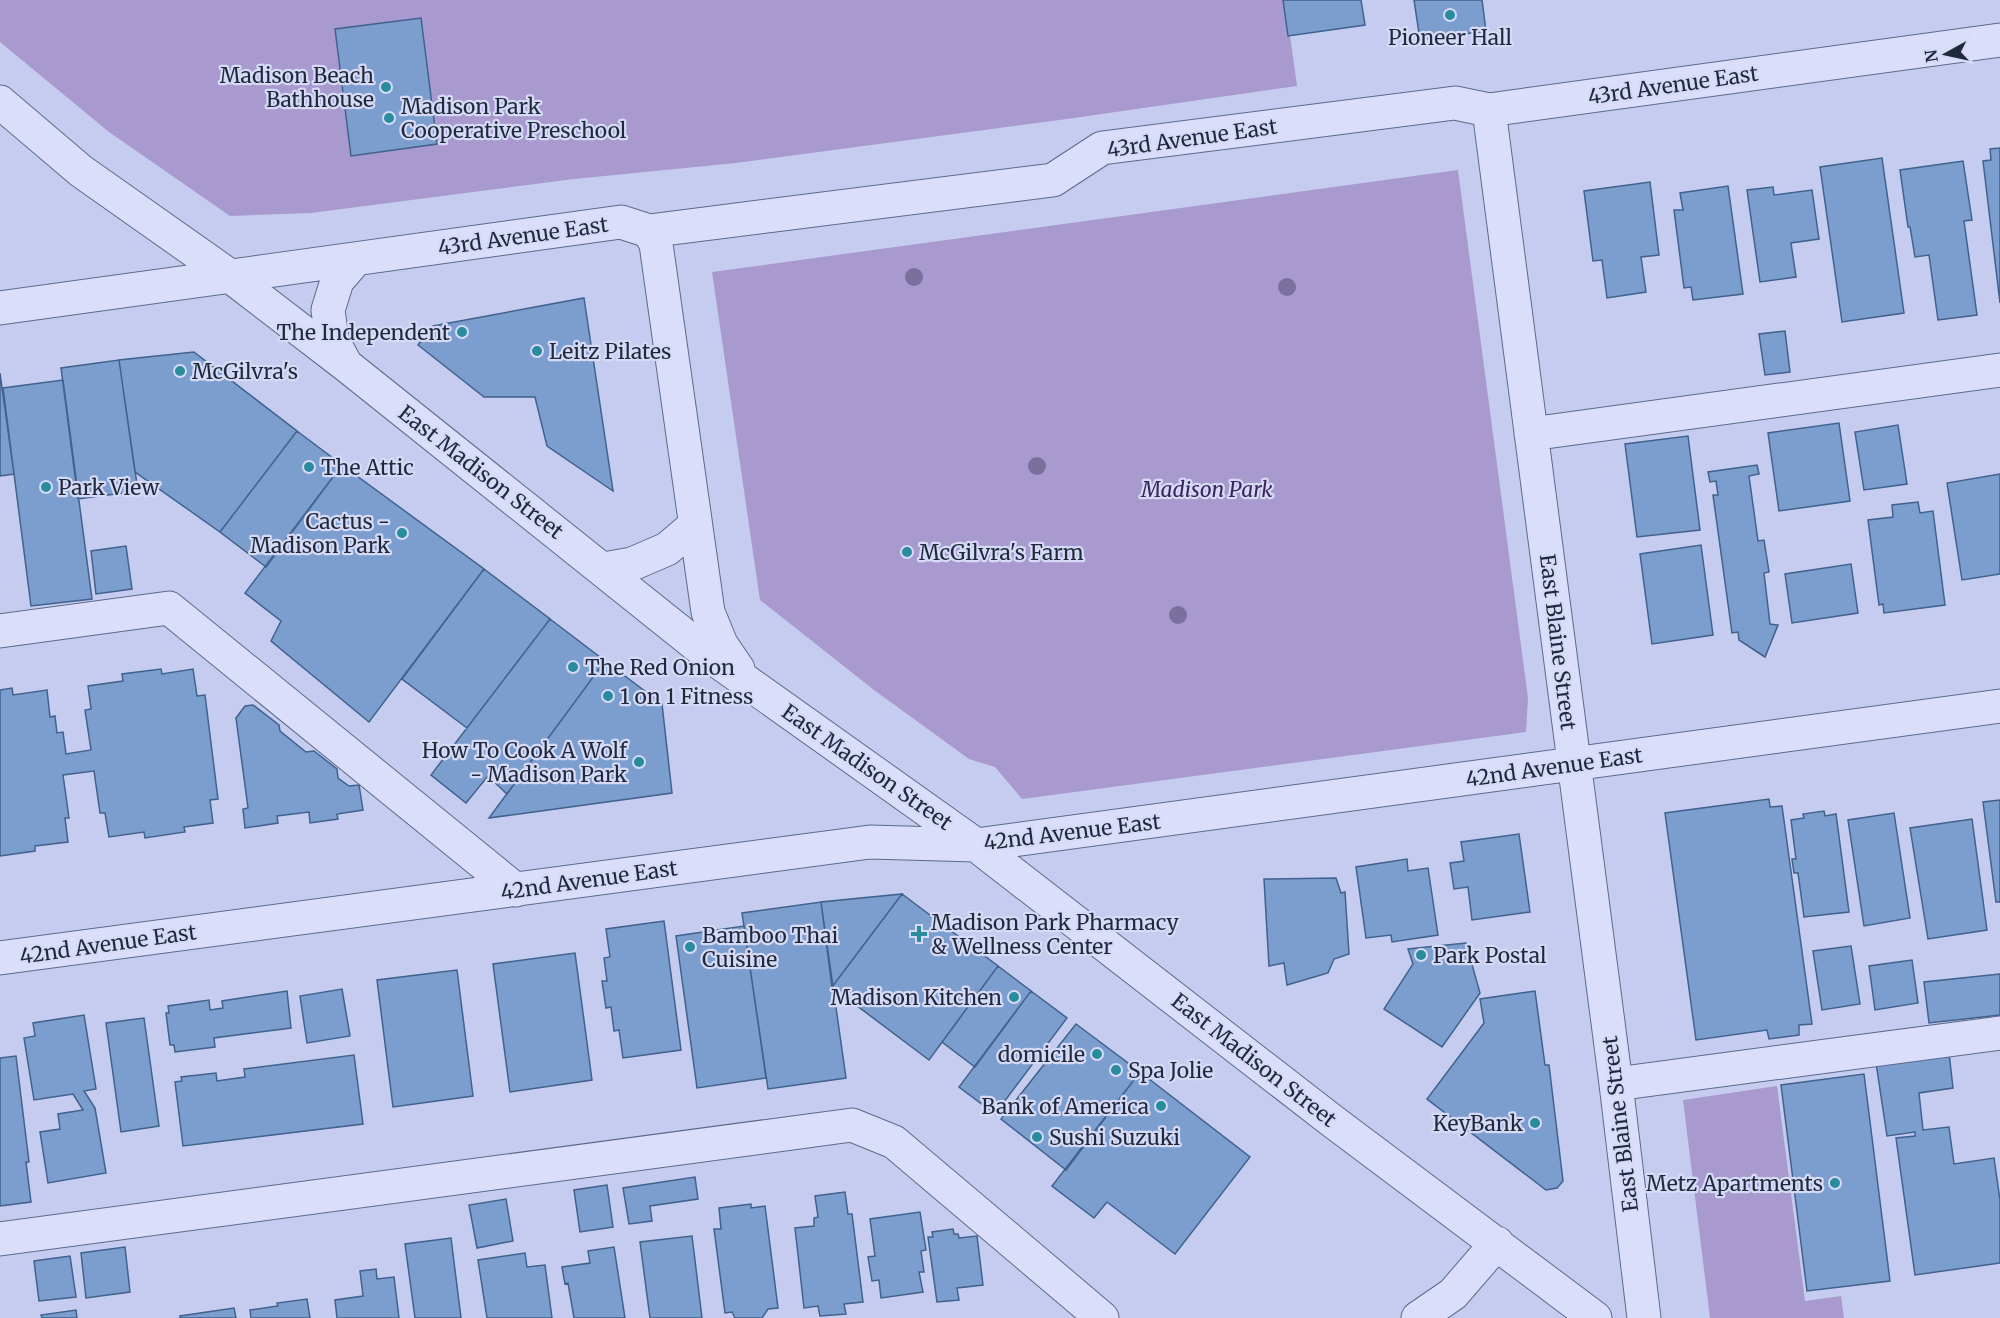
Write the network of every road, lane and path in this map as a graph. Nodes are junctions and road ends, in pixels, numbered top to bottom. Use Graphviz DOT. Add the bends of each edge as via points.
graph roads {
  1 [pos="2000,40"];
  2 [pos="0,102"];
  3 [pos="1489,110"];
  4 [pos="649,231"];
  5 [pos="356,259"];
  6 [pos="230,276"];
  7 [pos="0,308"];
  8 [pos="346,365"];
  9 [pos="2000,370"];
  10 [pos="1531,434"];
  11 [pos="694,526"];
  12 [pos="604,569"];
  13 [pos="0,631"];
  14 [pos="748,682"];
  15 [pos="2000,706"];
  16 [pos="1574,765"];
  17 [pos="976,845"];
  18 [pos="516,890"];
  19 [pos="0,958"];
  20 [pos="2000,1033"];
  21 [pos="1616,1084"];
  22 [pos="0,1239"];
  23 [pos="1497,1243"];
  24 [pos="1102,1318"];
  25 [pos="1418,1318"];
  26 [pos="1595,1318"];
  27 [pos="1644,1318"];
  1 -- 3 [label="street, 43rd Avenue East"];
  2 -- 6 [label="street, East Madison Street" via="81,171"];
  3 -- 4 [label="street, 43rd Avenue East" via="1455,104 1101,148 1053,180"];
  3 -- 10 [label="street, East Blaine Street"];
  4 -- 5 [label="street, 43rd Avenue East" via="621,222"];
  4 -- 11 [label="street" via="656,244"];
  5 -- 6 [label="street, 43rd Avenue East"];
  5 -- 8 [label="street" via="337,281 328,310 332,339"];
  6 -- 7 [label="street, 43rd Avenue East"];
  6 -- 8 [label="street, East Madison Street"];
  8 -- 12 [label="street, East Madison Street"];
  9 -- 10 [label="street"];
  10 -- 16 [label="street, East Blaine Street"];
  11 -- 12 [label="street" via="667,549 632,564"];
  11 -- 14 [label="street" via="708,612 721,644"];
  12 -- 14 [label="street, East Madison Street"];
  13 -- 18 [label="street" via="170,608"];
  14 -- 17 [label="street, East Madison Street"];
  15 -- 16 [label="street, 42nd Avenue East"];
  16 -- 17 [label="street, 42nd Avenue East"];
  16 -- 21 [label="street, East Blaine Street"];
  17 -- 18 [label="street, 42nd Avenue East" via="870,842"];
  17 -- 23 [label="street, East Madison Street"];
  18 -- 19 [label="street, 42nd Avenue East"];
  20 -- 21 [label="street"];
  21 -- 27 [label="street, East Blaine Street"];
  22 -- 24 [label="street" via="852,1125 894,1142"];
  23 -- 25 [label="street" via="1453,1294"];
  23 -- 26 [label="street, East Madison Street"];
}
